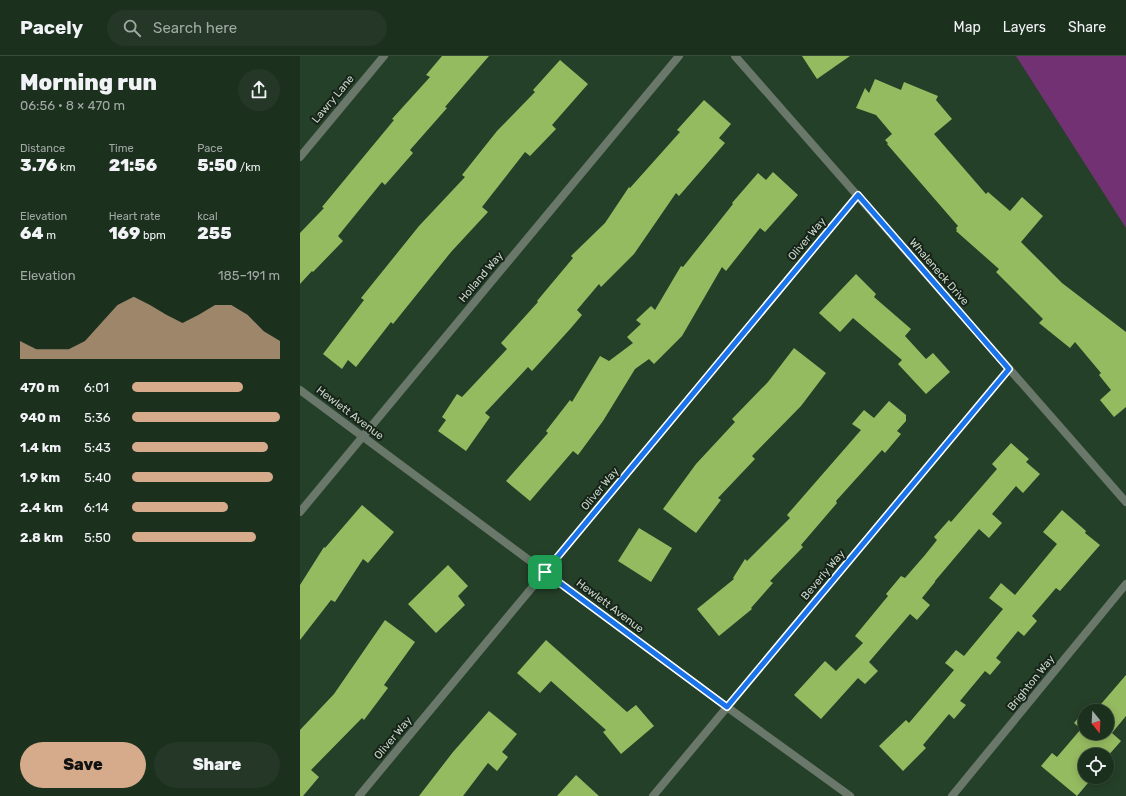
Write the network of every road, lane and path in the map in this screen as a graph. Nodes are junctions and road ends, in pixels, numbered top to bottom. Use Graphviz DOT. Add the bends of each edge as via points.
graph roads {
  1 [pos="384,56"];
  2 [pos="679,56"];
  3 [pos="735,56"];
  4 [pos="300,156"];
  5 [pos="858,195"];
  6 [pos="1009,369"];
  7 [pos="300,390"];
  8 [pos="362,437"];
  9 [pos="1126,502"];
  10 [pos="300,512"];
  11 [pos="545,572"];
  12 [pos="1126,584"];
  13 [pos="727,707"];
  14 [pos="359,796"];
  15 [pos="653,796"];
  16 [pos="850,796"];
  17 [pos="952,796"];
  1 -- 4 [label="street, Lawry Lane"];
  2 -- 8 [label="street, Holland Way"];
  3 -- 5 [label="street, Whaleneck Drive"];
  5 -- 6 [label="street, Whaleneck Drive"];
  5 -- 11 [label="street, Oliver Way"];
  6 -- 9 [label="street, Whaleneck Drive"];
  6 -- 13 [label="street, Beverly Way"];
  7 -- 8 [label="street, Hewlett Avenue"];
  8 -- 10 [label="street, Holland Way"];
  8 -- 11 [label="street, Hewlett Avenue"];
  11 -- 13 [label="street, Hewlett Avenue"];
  11 -- 14 [label="street, Oliver Way"];
  12 -- 17 [label="street, Brighton Way"];
  13 -- 15 [label="street, Beverly Way"];
  13 -- 16 [label="street, Hewlett Avenue"];
}
